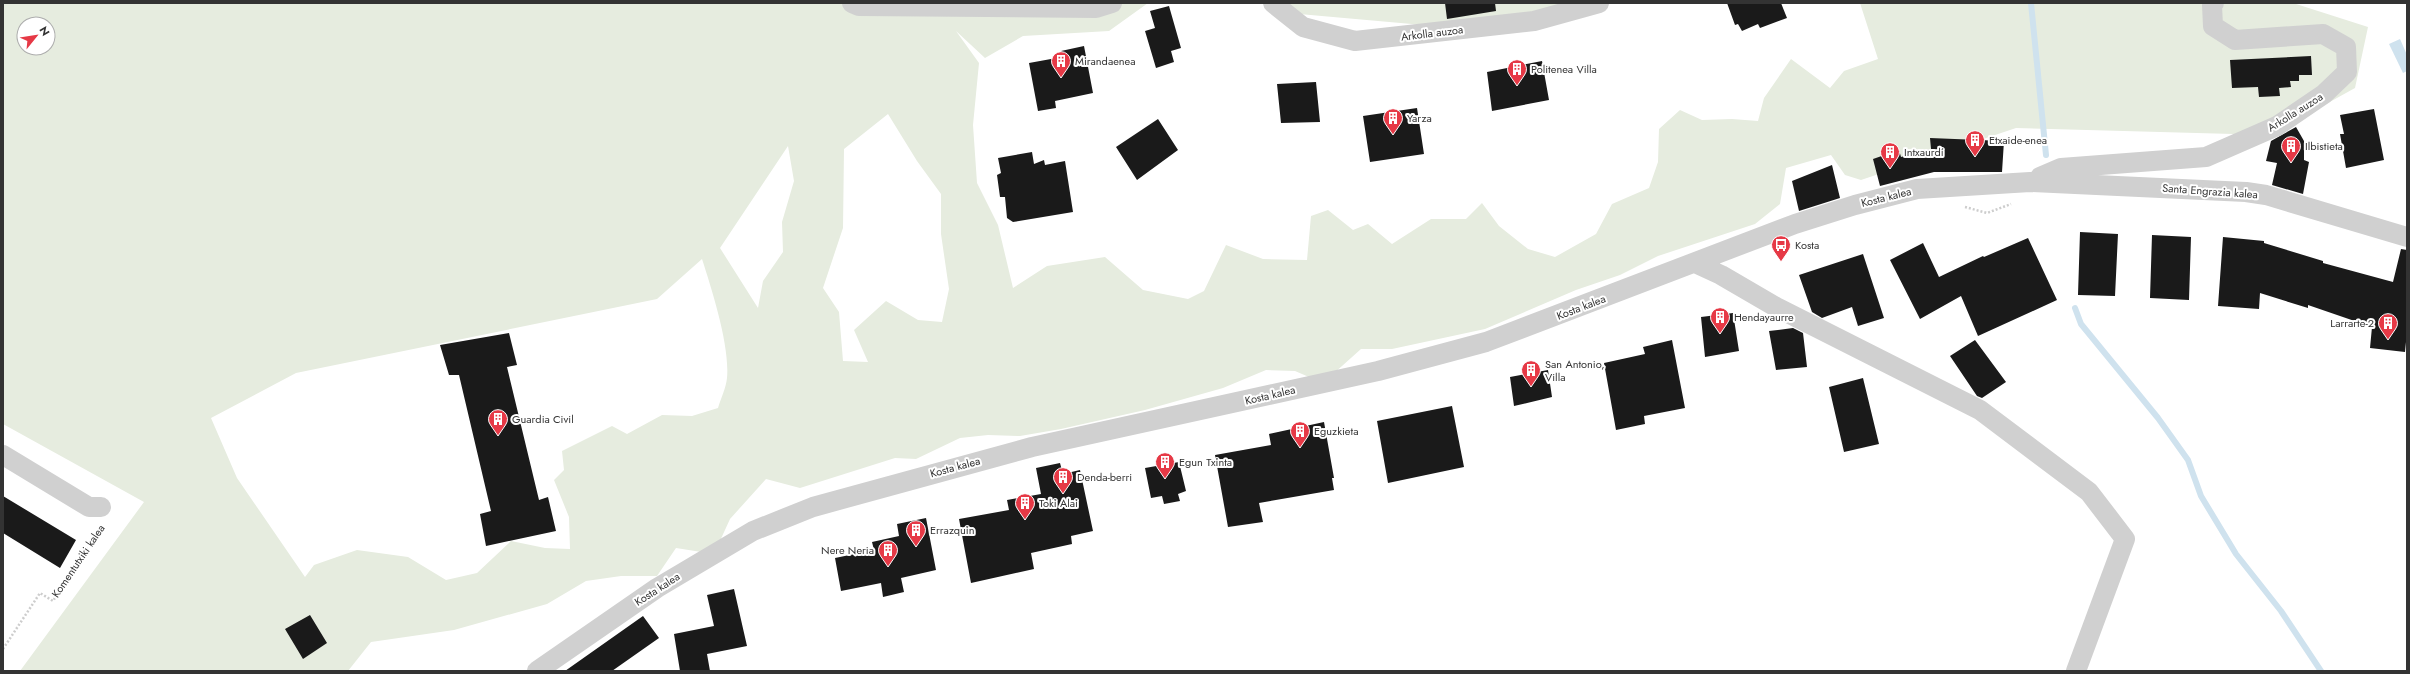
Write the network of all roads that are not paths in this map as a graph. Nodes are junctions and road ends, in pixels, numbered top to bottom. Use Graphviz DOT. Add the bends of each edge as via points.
graph roads {
  1 [pos="852,3"];
  2 [pos="1112,3"];
  3 [pos="1273,3"];
  4 [pos="1599,3"];
  5 [pos="2214,3"];
  6 [pos="2030,182"];
  7 [pos="2407,237"];
  8 [pos="1695,263"];
  9 [pos="3,455"];
  10 [pos="101,507"];
  11 [pos="537,671"];
  12 [pos="2076,671"];
  1 -- 2 [label="street" via="859,6 1096,8"];
  3 -- 4 [label="street, Arkolla auzoa" via="1304,27 1355,42 1534,21"];
  5 -- 6 [label="street, Arkolla auzoa" via="2213,26 2235,40 2323,34 2346,47 2347,72 2324,94 2276,126 2206,157 2061,168"];
  6 -- 7 [label="street, Santa Engrazia kalea" via="2246,192 2266,195"];
  6 -- 8 [label="street, Kosta kalea" via="1917,189 1795,224"];
  8 -- 11 [label="street, Kosta kalea" via="1486,342 1371,372 1032,447 813,507 747,535 657,588"];
  8 -- 12 [label="street" via="1980,410 2089,492 2125,539"];
  9 -- 10 [label="street, Komentutxiki kalea" via="89,507"];
}
